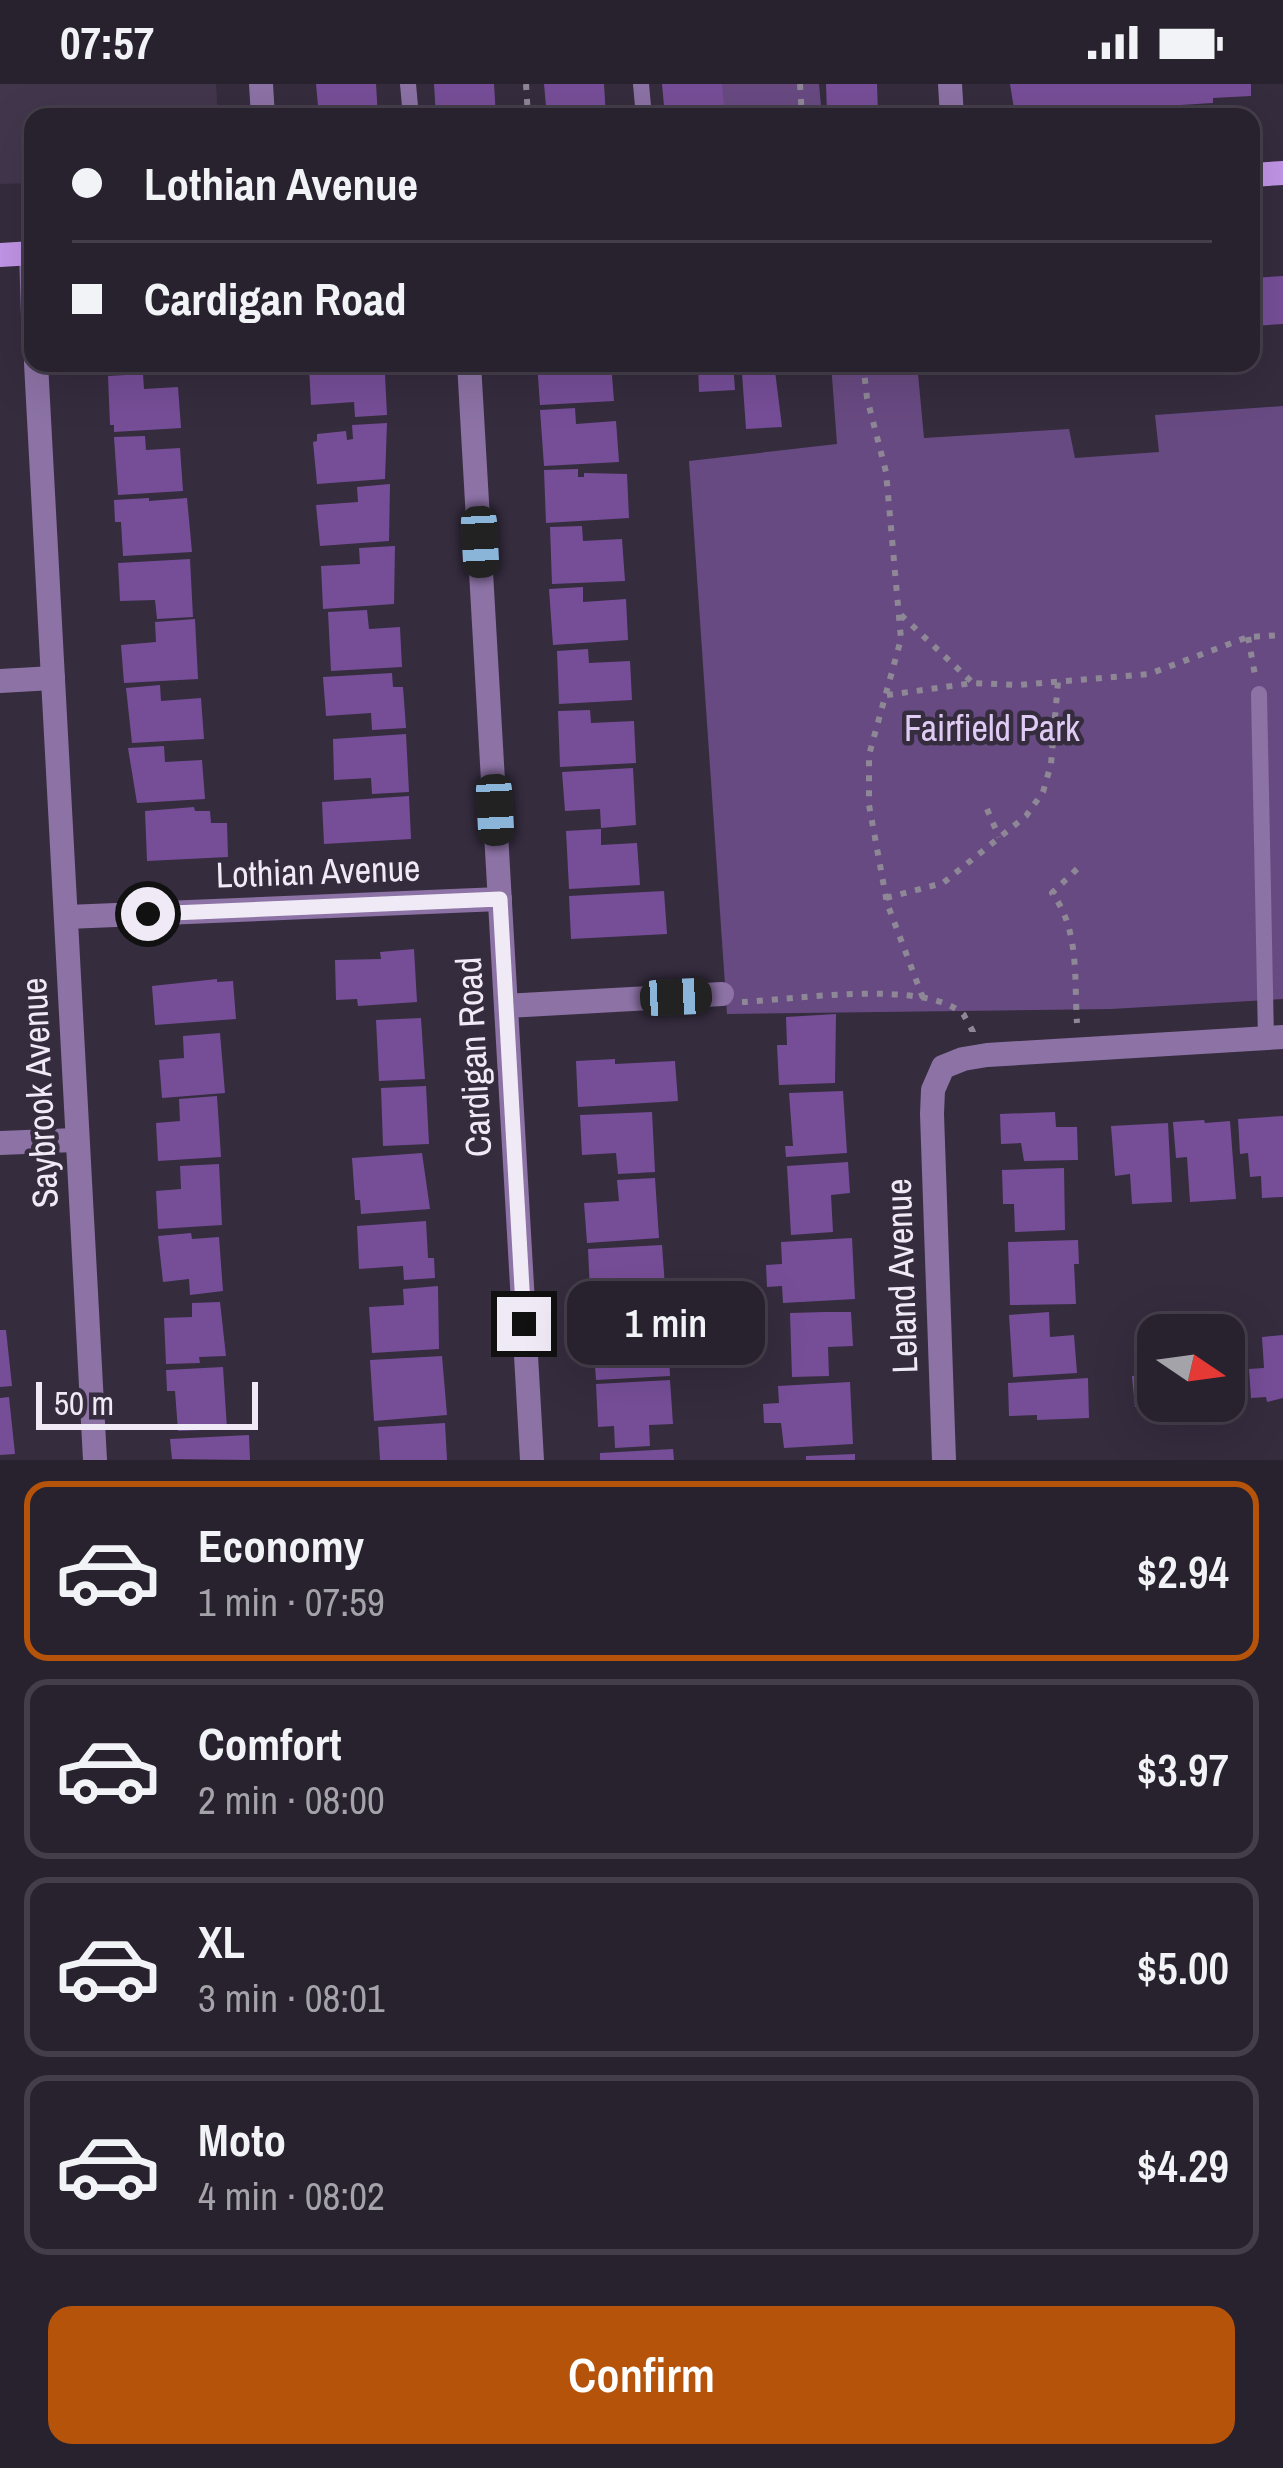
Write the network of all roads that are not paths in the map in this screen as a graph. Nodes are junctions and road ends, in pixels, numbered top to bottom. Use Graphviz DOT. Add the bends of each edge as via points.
graph roads {
  1 [pos="35,372"];
  2 [pos="471,372"];
  3 [pos="52,678"];
  4 [pos="0,681"];
  5 [pos="1258,694"];
  6 [pos="500,899"];
  7 [pos="67,917"];
  8 [pos="722,994"];
  9 [pos="506,1006"];
  10 [pos="1274,1038"];
  11 [pos="76,1140"];
  12 [pos="0,1143"];
  13 [pos="95,1460"];
  14 [pos="532,1460"];
  15 [pos="944,1460"];
  1 -- 3 [label="street, Saybrook Avenue"];
  2 -- 6 [label="street, Cardigan Road"];
  3 -- 4 [label="street"];
  3 -- 7 [label="street, Saybrook Avenue"];
  5 -- 10 [label="lane"];
  6 -- 7 [label="street, Lothian Avenue"];
  6 -- 9 [label="street, Cardigan Road"];
  7 -- 11 [label="street, Saybrook Avenue"];
  8 -- 9 [label="street"];
  9 -- 14 [label="street, Cardigan Road"];
  10 -- 15 [label="street, Leland Avenue" via="987,1055 943,1067 933,1090"];
  11 -- 12 [label="street"];
  11 -- 13 [label="street, Saybrook Avenue"];
}
